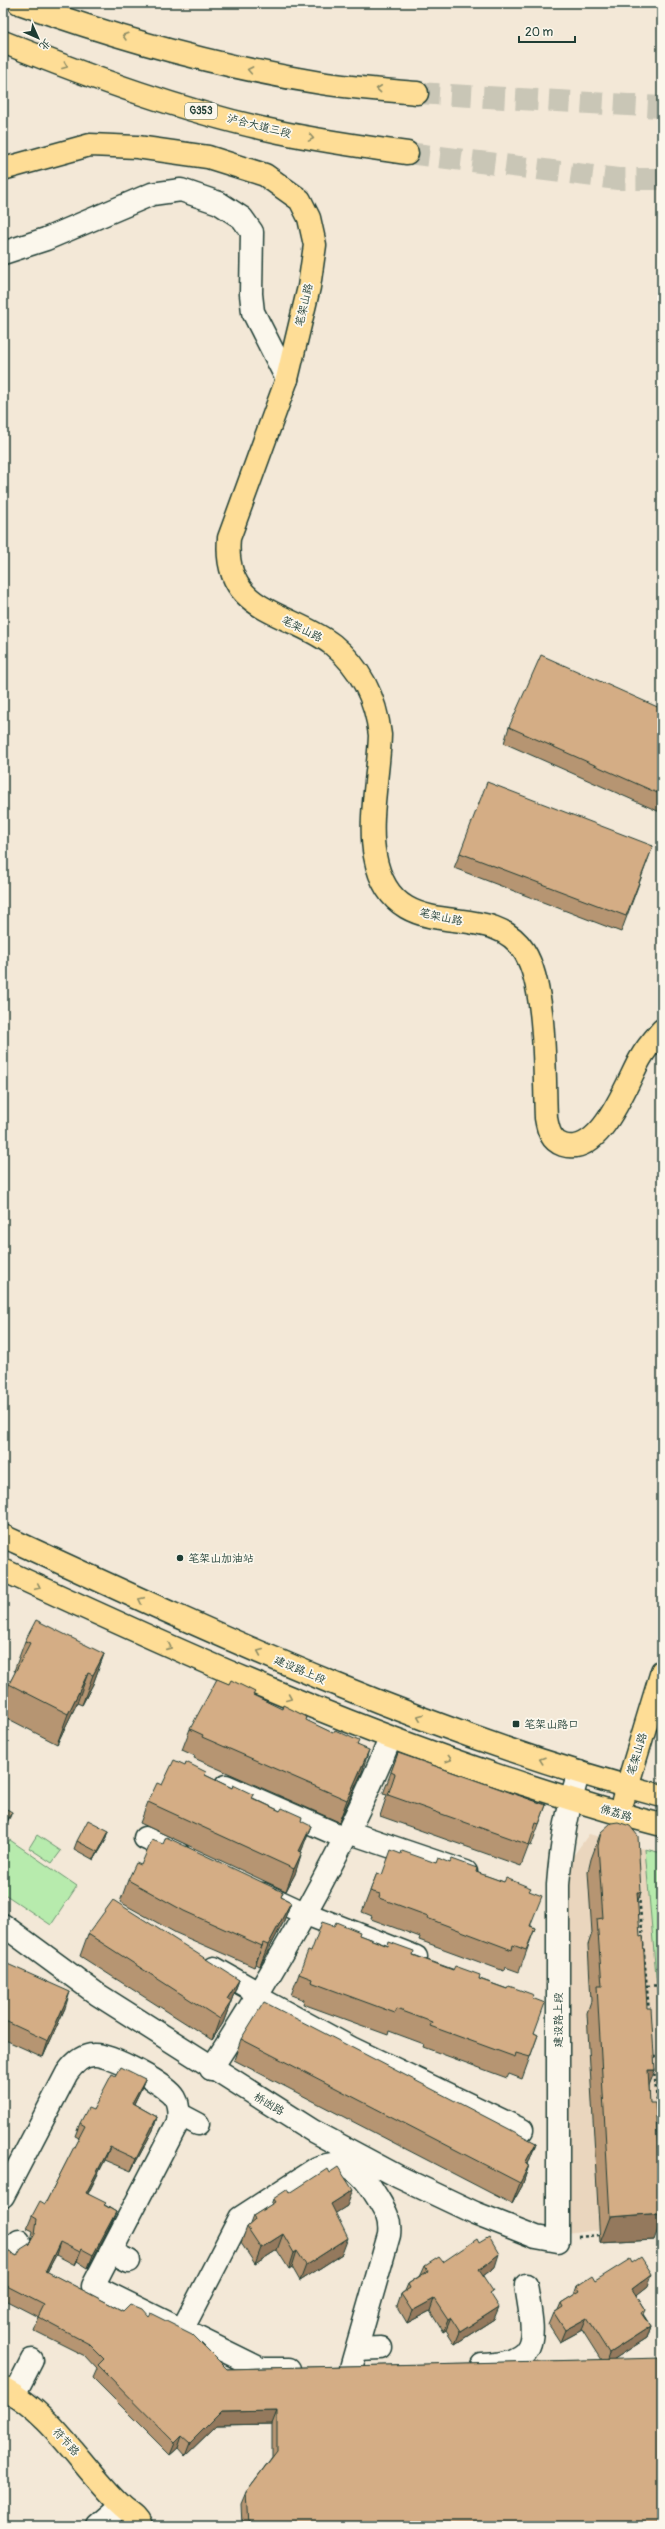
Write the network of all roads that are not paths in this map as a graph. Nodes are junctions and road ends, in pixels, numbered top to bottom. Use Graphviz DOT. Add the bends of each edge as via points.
graph roads {
  1 [pos="19,3"];
  2 [pos="3,42"];
  3 [pos="418,93"];
  4 [pos="407,153"];
  5 [pos="3,169"];
  6 [pos="3,253"];
  7 [pos="287,379"];
  8 [pos="662,1030"];
  9 [pos="3,1536"];
  10 [pos="3,1570"];
  11 [pos="662,1671"];
  12 [pos="390,1739"];
  13 [pos="579,1772"];
  14 [pos="204,1776"];
  15 [pos="627,1787"];
  16 [pos="662,1796"];
  17 [pos="570,1799"];
  18 [pos="618,1814"];
  19 [pos="662,1825"];
  20 [pos="346,1835"];
  21 [pos="145,1838"];
  22 [pos="193,1861"];
  23 [pos="484,1878"];
  24 [pos="242,1884"];
  25 [pos="304,1913"];
  26 [pos="3,1925"];
  27 [pos="198,1959"];
  28 [pos="435,1964"];
  29 [pos="259,1996"];
  30 [pos="211,2069"];
  31 [pos="179,2114"];
  32 [pos="198,2124"];
  33 [pos="522,2130"];
  34 [pos="3,2196"];
  35 [pos="558,2241"];
  36 [pos="526,2285"];
  37 [pos="182,2330"];
  38 [pos="354,2358"];
  39 [pos="386,2358"];
  40 [pos="32,2360"];
  41 [pos="461,2365"];
  42 [pos="9,2391"];
  43 [pos="122,2516"];
  44 [pos="98,2526"];
  45 [pos="142,2526"];
  3 -- 1 [label="main road, one-way" via="322,83 243,68 96,28"];
  2 -- 4 [label="main road, 泸合大道三段 / G353, one-way" via="104,80 204,112 278,132"];
  5 -- 7 [label="main road, 笔架山路" via="90,145 138,146 208,157 265,175 288,189 300,200 309,218 315,245 309,286"];
  6 -- 7 [label="street" via="46,239 152,194 181,190 219,203 242,218 252,232 250,294 253,312"];
  7 -- 8 [label="main road, 笔架山路" via="229,538 228,558 245,594 276,617 320,636 332,645 352,665 369,691 380,735 374,833 375,855 384,885 398,902 411,910 424,915 486,926 514,939 524,950 536,983 548,1128 555,1141 570,1146 587,1142 606,1123 640,1059"];
  13 -- 9 [label="main road, 建设路上段, one-way" via="426,1720 350,1690 183,1619"];
  10 -- 12 [label="main road, one-way" via="296,1702"];
  11 -- 15 [label="main road, 笔架山路"];
  12 -- 17 [label="main road, one-way"];
  12 -- 20 [label="street" via="370,1789"];
  13 -- 15 [label="main road"];
  13 -- 17 [label="street, 建设路上段"];
  14 -- 20 [label="street"];
  15 -- 16 [label="main road"];
  15 -- 18 [label="main road, 笔架山路"];
  17 -- 18 [label="main road, 佛荔路"];
  17 -- 35 [label="street, 建设路上段" via="558,1885"];
  18 -- 19 [label="main road, 佛荔路"];
  20 -- 23 [label="street"];
  20 -- 25 [label="street"];
  21 -- 22 [label="street"];
  24 -- 25 [label="street"];
  25 -- 28 [label="street"];
  25 -- 29 [label="street"];
  26 -- 30 [label="street, 桥凼路" via="97,1994"];
  27 -- 29 [label="street"];
  29 -- 30 [label="street"];
  29 -- 33 [label="street" via="351,2048"];
  30 -- 35 [label="street, 桥凼路" via="313,2131 399,2177 475,2213 536,2237"];
  31 -- 32 [label="street"];
  31 -- 34 [label="street" via="175,2098 164,2086 109,2057 95,2055 81,2058 67,2072"];
  31 -- 37 [label="street" via="120,2257 93,2286"];
  36 -- 41 [label="street" via="533,2332 524,2353 507,2363"];
  37 -- 38 [label="street" via="261,2369 321,2368"];
  37 -- 38 [label="street" via="240,2218 317,2168 326,2164 343,2164 357,2170 368,2182 387,2213 390,2223 389,2235"];
  38 -- 39 [label="street"];
  40 -- 42 [label="street"];
  42 -- 43 [label="main road, 符节路" via="44,2419 68,2443"];
  43 -- 44 [label="street"];
  43 -- 45 [label="main road, 符节路" via="138,2518"];
}
